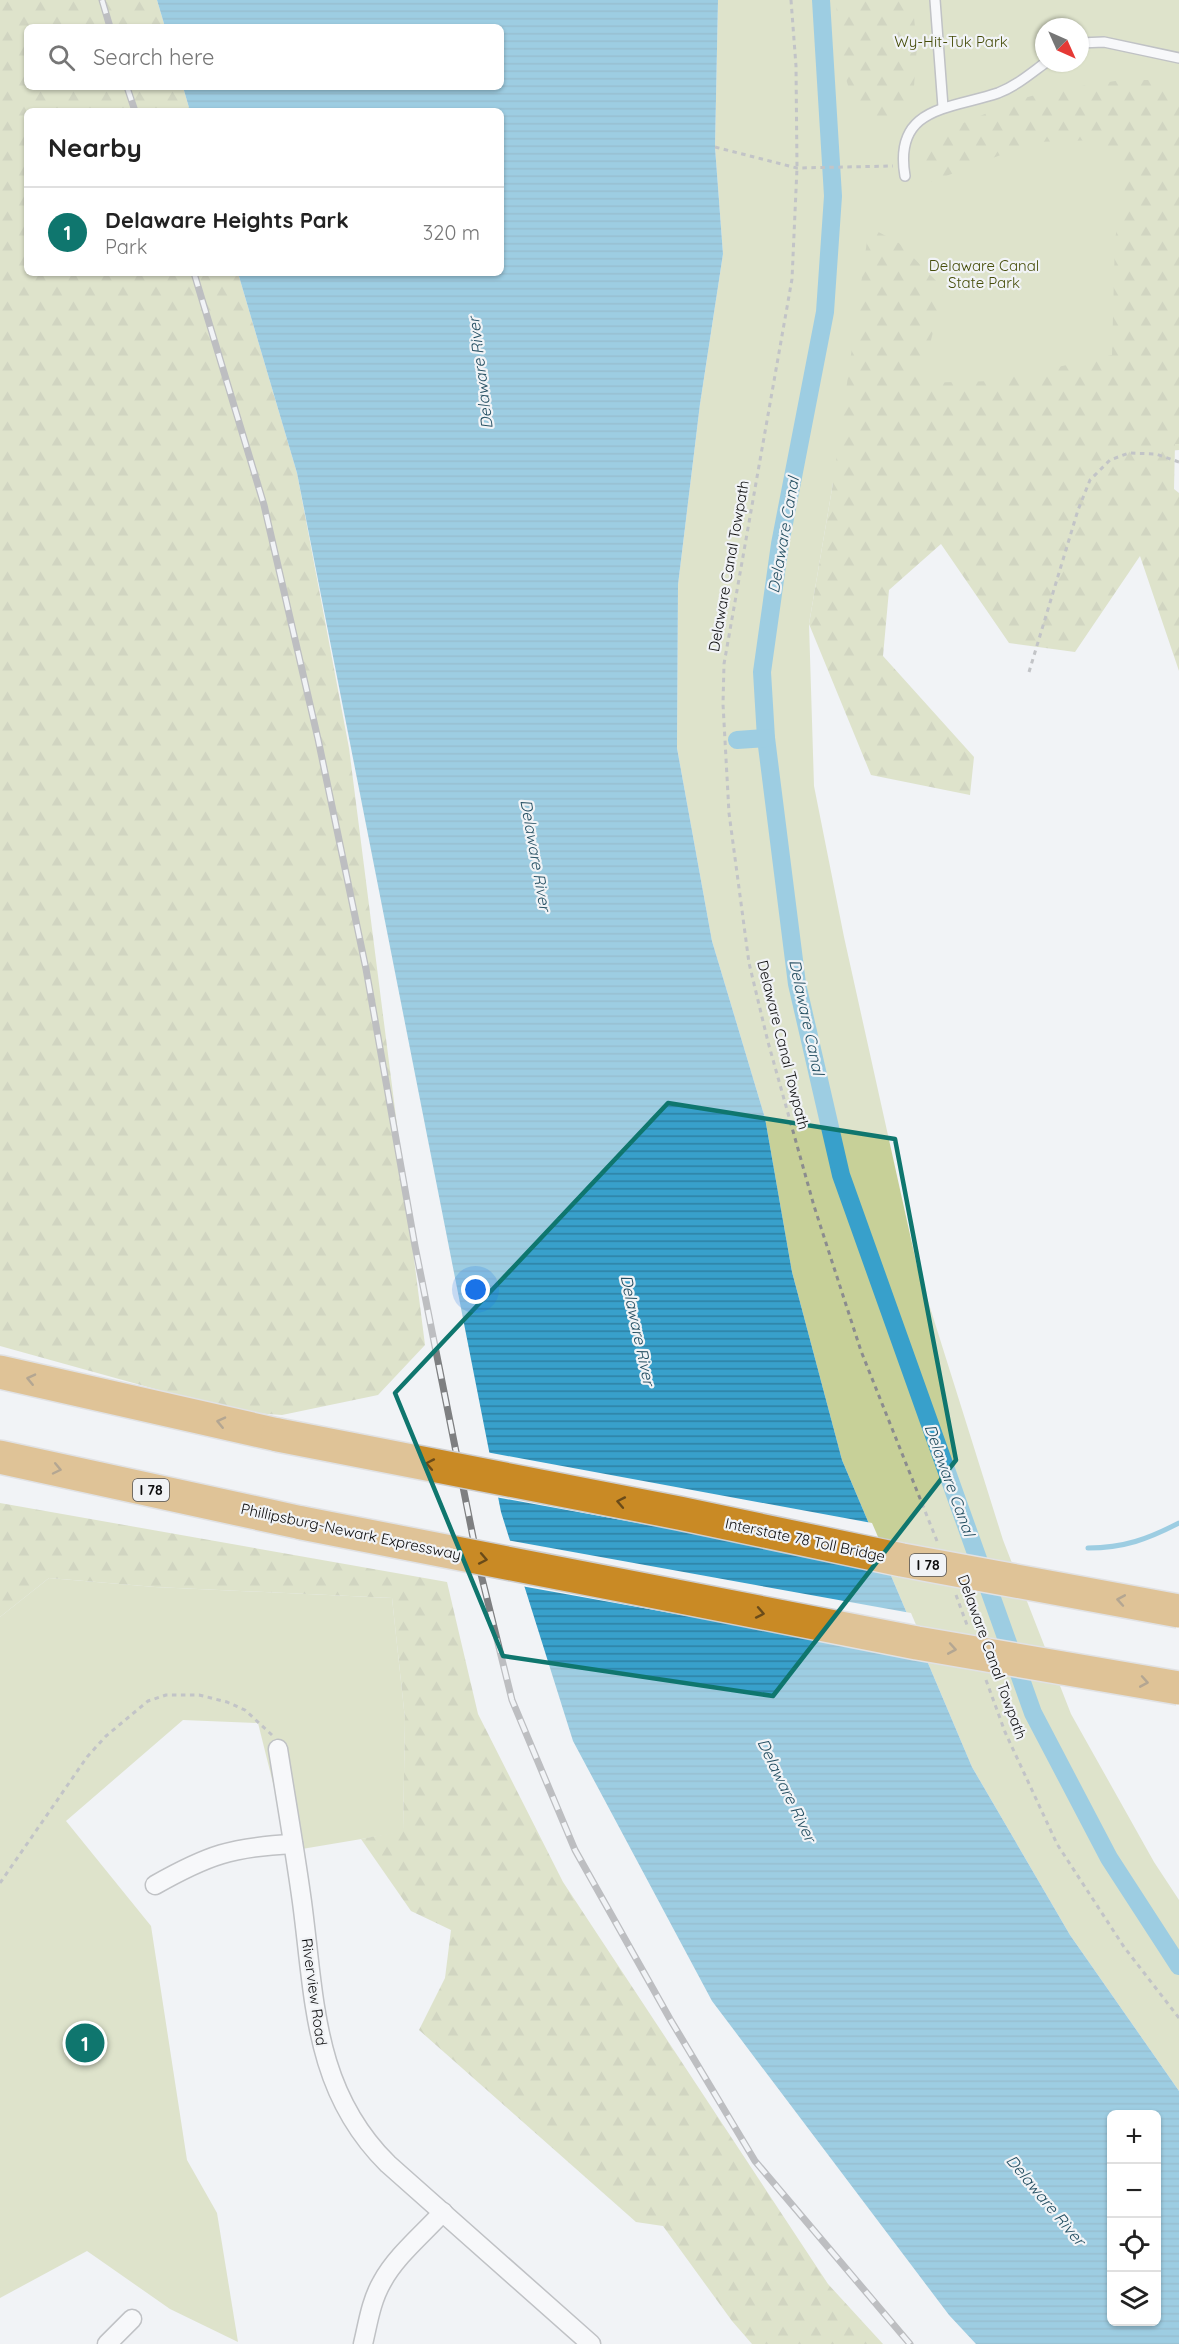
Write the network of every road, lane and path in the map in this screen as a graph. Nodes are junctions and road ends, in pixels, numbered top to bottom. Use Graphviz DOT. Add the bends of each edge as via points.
graph roads {
  1 [pos="791,0"];
  2 [pos="934,0"];
  3 [pos="1089,43"];
  4 [pos="1179,58"];
  5 [pos="1035,70"];
  6 [pos="942,107"];
  7 [pos="715,147"];
  8 [pos="797,168"];
  9 [pos="905,171"];
  10 [pos="1179,462"];
  11 [pos="1029,672"];
  12 [pos="0,1372"];
  13 [pos="0,1456"];
  14 [pos="939,1548"];
  15 [pos="955,1592"];
  16 [pos="1179,1611"];
  17 [pos="970,1635"];
  18 [pos="986,1678"];
  19 [pos="1179,1688"];
  20 [pos="278,1749"];
  21 [pos="292,1844"];
  22 [pos="0,1883"];
  23 [pos="155,1885"];
  24 [pos="1179,2018"];
  25 [pos="443,2212"];
  26 [pos="132,2319"];
  27 [pos="107,2344"];
  28 [pos="363,2344"];
  29 [pos="591,2344"];
  1 -- 8 [label="path, Delaware Canal Towpath"];
  2 -- 6 [label="lane"];
  3 -- 4 [label="lane" via="1104,42"];
  5 -- 6 [label="lane" via="1007,89"];
  6 -- 9 [label="lane" via="913,128 905,146"];
  7 -- 8 [label="path"];
  8 -- 9 [label="path" via="874,167"];
  8 -- 14 [label="path, Delaware Canal Towpath" via="792,279 724,663 729,813 749,963 811,1195 861,1351"];
  10 -- 11 [label="path" via="1156,454 1129,453 1110,460 1090,480"];
  16 -- 12 [label="highway, Interstate 78 Toll Bridge / I 78, one-way, bridge" via="902,1560 278,1435"];
  13 -- 19 [label="highway, Phillipsburg-Newark Expressway / I 78, one-way, bridge" via="302,1523 703,1603"];
  15 -- 17 [label="path, Delaware Canal Towpath"];
  18 -- 24 [label="path, Delaware Canal Towpath" via="1005,1732 1057,1844 1124,1947"];
  20 -- 21 [label="street, Riverview Road"];
  20 -- 22 [label="path" via="267,1730 245,1710 227,1702 199,1695 166,1695 148,1701 87,1757"];
  21 -- 23 [label="street" via="254,1846 211,1856"];
  21 -- 25 [label="street, Riverview Road" via="316,2021 324,2054 345,2106 372,2148"];
  25 -- 28 [label="street" via="381,2283"];
  25 -- 29 [label="street, Riverview Road"];
  26 -- 27 [label="street"];
}
